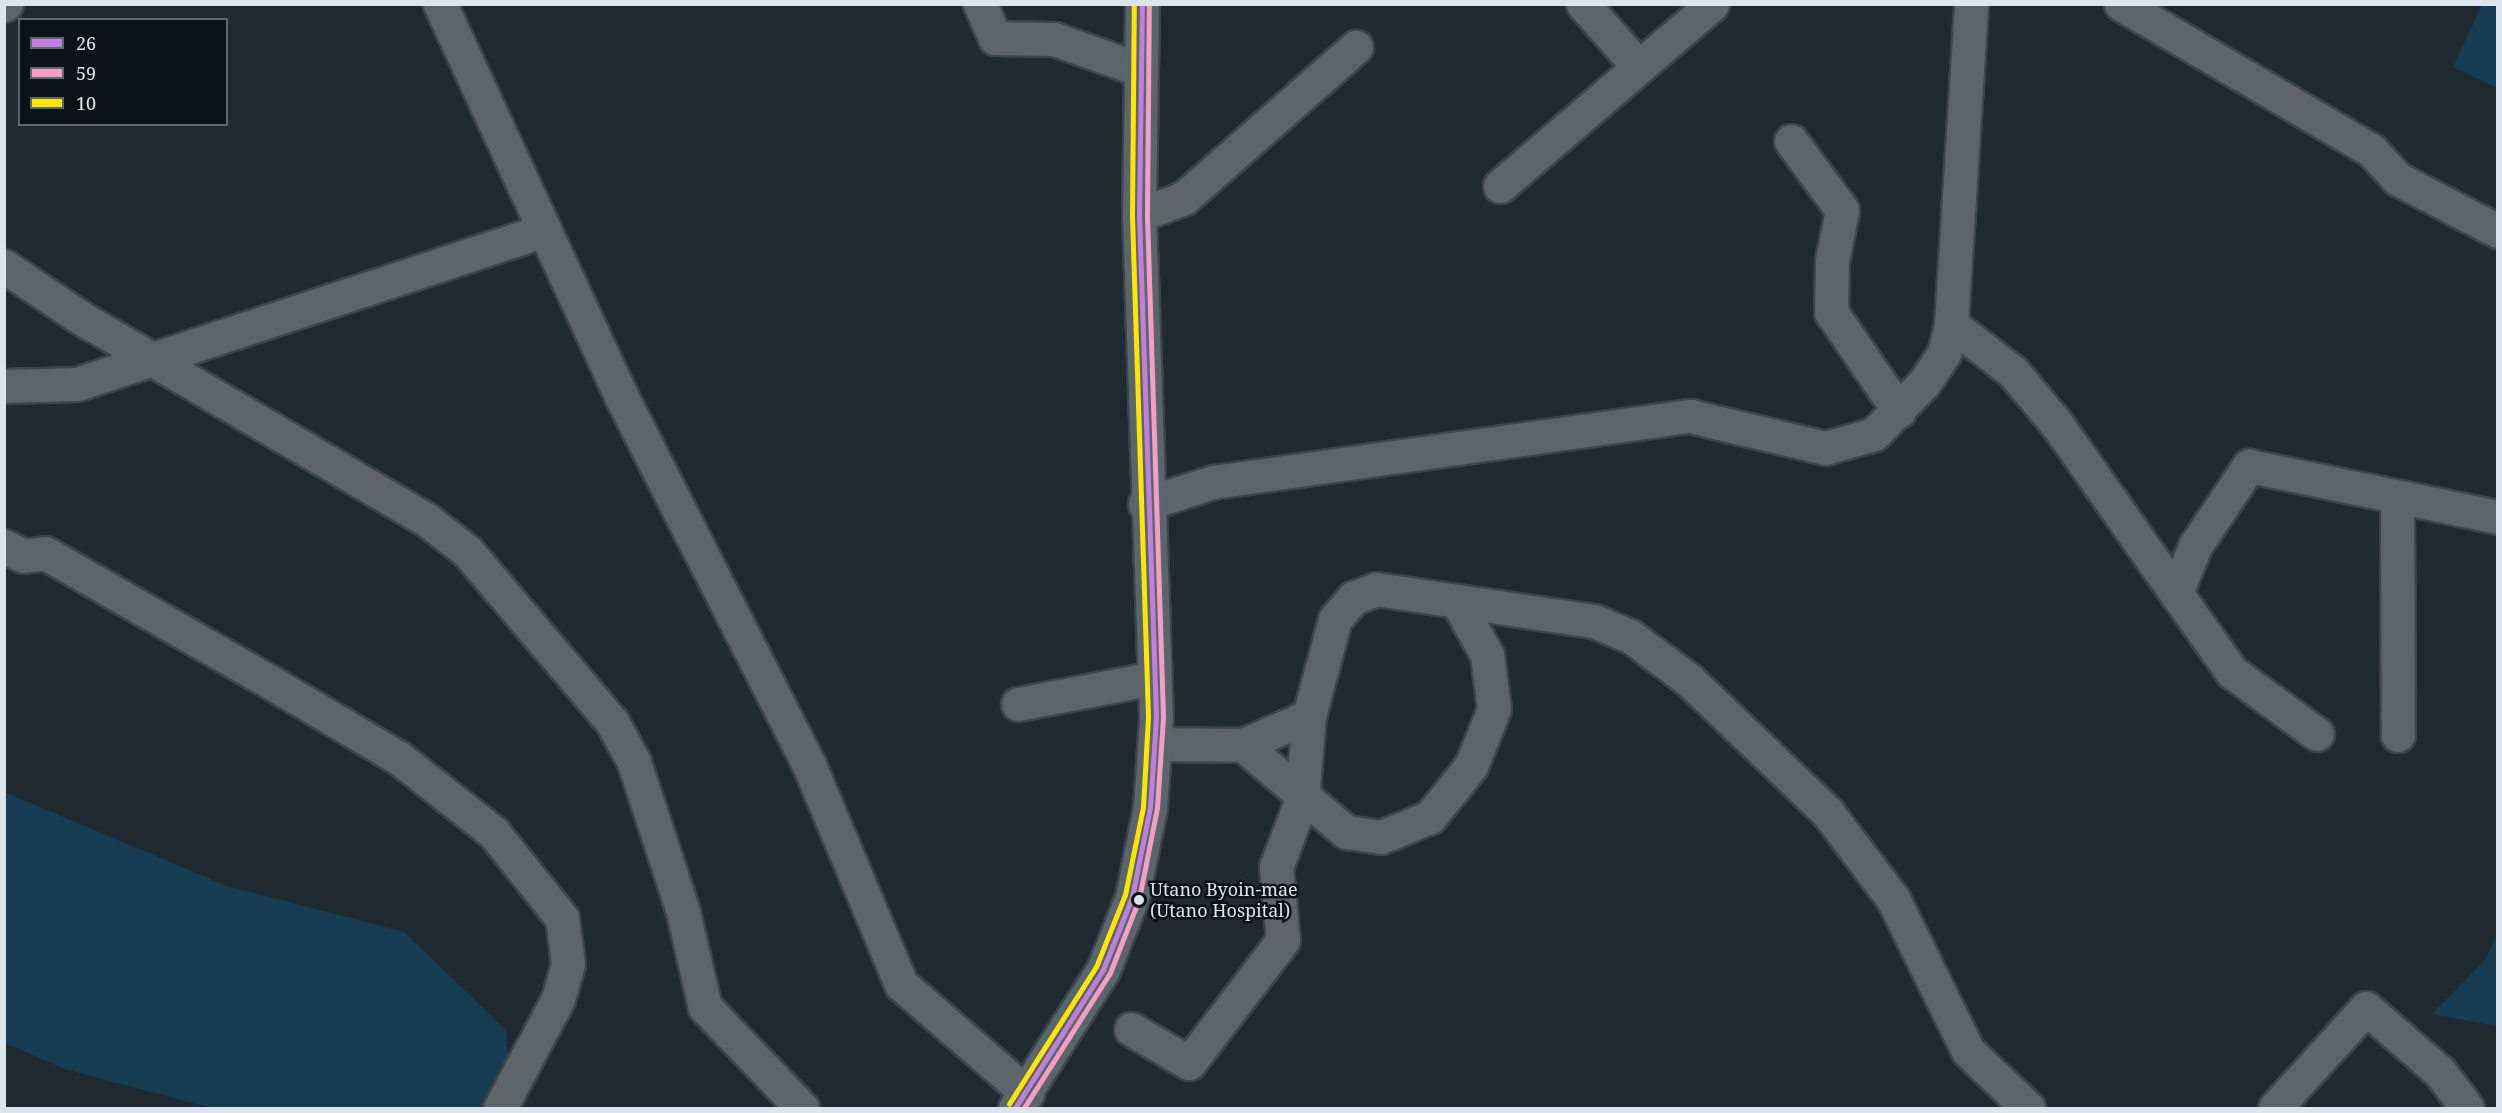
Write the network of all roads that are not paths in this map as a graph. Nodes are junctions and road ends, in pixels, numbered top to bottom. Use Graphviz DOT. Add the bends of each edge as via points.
graph roads {
  1 [pos="440,4"];
  2 [pos="980,4"];
  3 [pos="1142,4"];
  4 [pos="1584,4"];
  5 [pos="1712,4"];
  6 [pos="1971,4"];
  7 [pos="2121,4"];
  8 [pos="1356,47"];
  9 [pos="1639,67"];
  10 [pos="1139,69"];
  11 [pos="1791,141"];
  12 [pos="1500,186"];
  13 [pos="1139,215"];
  14 [pos="541,231"];
  15 [pos="2498,231"];
  16 [pos="4,266"];
  17 [pos="1951,324"];
  18 [pos="157,360"];
  19 [pos="8,391"];
  20 [pos="1899,411"];
  21 [pos="2397,497"];
  22 [pos="1145,504"];
  23 [pos="2498,517"];
  24 [pos="4,546"];
  25 [pos="2176,593"];
  26 [pos="1457,601"];
  27 [pos="1154,678"];
  28 [pos="1018,705"];
  29 [pos="1309,716"];
  30 [pos="2317,734"];
  31 [pos="2398,735"];
  32 [pos="1155,744"];
  33 [pos="1243,745"];
  34 [pos="1302,799"];
  35 [pos="1131,1029"];
  36 [pos="1021,1101"];
  37 [pos="500,1108"];
  38 [pos="802,1108"];
  39 [pos="2028,1108"];
  40 [pos="2275,1108"];
  41 [pos="2468,1108"];
  1 -- 14 [label="street"];
  2 -- 10 [label="street" via="995,38 1054,39"];
  3 -- 10 [label="main road"];
  4 -- 9 [label="street"];
  5 -- 9 [label="street"];
  6 -- 17 [label="street"];
  7 -- 15 [label="street" via="2371,150 2398,179"];
  8 -- 13 [label="street" via="1184,198"];
  9 -- 12 [label="street"];
  10 -- 13 [label="main road"];
  11 -- 20 [label="street" via="1842,210 1832,261 1831,312"];
  13 -- 22 [label="main road"];
  14 -- 18 [label="street"];
  14 -- 36 [label="street" via="809,765 901,984"];
  16 -- 18 [label="street"];
  17 -- 20 [label="street" via="1944,353"];
  17 -- 25 [label="street" via="2013,372 2056,423"];
  18 -- 19 [label="street" via="77,384"];
  18 -- 38 [label="street" via="427,520 467,551 612,722 634,762 683,912 705,1007"];
  20 -- 22 [label="street" via="1874,435 1825,448 1690,416 1213,482"];
  21 -- 23 [label="street"];
  21 -- 25 [label="street" via="2249,466 2195,546"];
  21 -- 31 [label="street"];
  22 -- 27 [label="main road"];
  24 -- 37 [label="street" via="24,556 45,553 399,758 493,832 562,918 568,964 558,999"];
  25 -- 30 [label="street" via="2232,672"];
  26 -- 29 [label="street" via="1376,589 1353,598 1335,619"];
  26 -- 34 [label="street" via="1487,655 1494,710 1471,766 1430,817 1381,837 1346,832"];
  26 -- 39 [label="street" via="1594,621 1630,636 1689,680 1828,813 1893,898 1968,1051"];
  27 -- 28 [label="street"];
  27 -- 32 [label="main road"];
  29 -- 33 [label="street"];
  29 -- 34 [label="street"];
  32 -- 33 [label="street"];
  32 -- 36 [label="main road" via="1141,861 1120,930 1083,1008"];
  33 -- 34 [label="street"];
  34 -- 35 [label="street" via="1275,867 1283,940 1189,1063"];
  40 -- 41 [label="street" via="2366,1008 2440,1072"];
}
